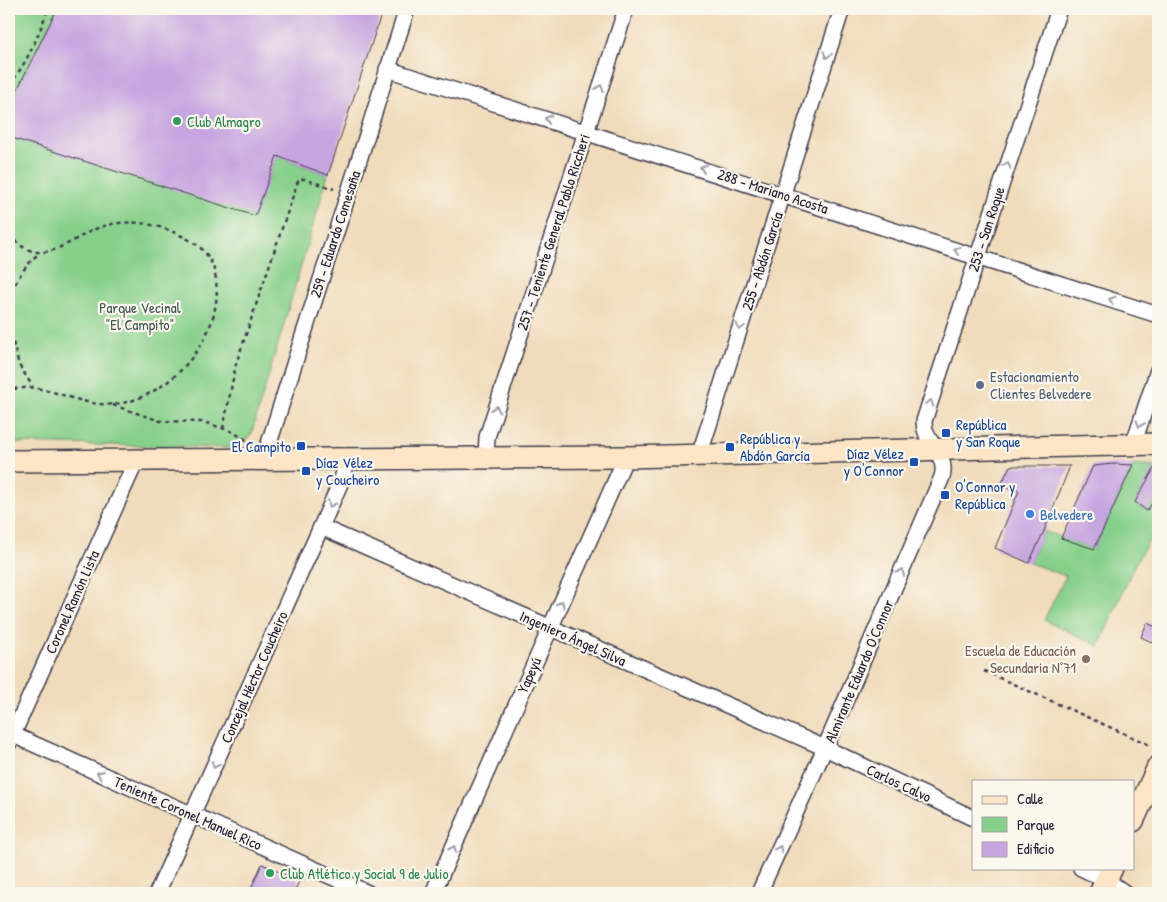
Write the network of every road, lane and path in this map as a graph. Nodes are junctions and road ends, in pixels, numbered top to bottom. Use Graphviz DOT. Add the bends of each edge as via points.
graph roads {
  1 [pos="48,9"];
  2 [pos="407,9"];
  3 [pos="626,9"];
  4 [pos="842,9"];
  5 [pos="1059,9"];
  6 [pos="387,69"];
  7 [pos="9,85"];
  8 [pos="586,131"];
  9 [pos="348,193"];
  10 [pos="783,194"];
  11 [pos="9,235"];
  12 [pos="39,252"];
  13 [pos="977,256"];
  14 [pos="9,307"];
  15 [pos="1158,315"];
  16 [pos="9,327"];
  17 [pos="1158,370"];
  18 [pos="33,387"];
  19 [pos="9,389"];
  20 [pos="111,404"];
  21 [pos="223,429"];
  22 [pos="1158,444"];
  23 [pos="1133,445"];
  24 [pos="935,448"];
  25 [pos="257,451"];
  26 [pos="9,456"];
  27 [pos="699,456"];
  28 [pos="486,457"];
  29 [pos="626,457"];
  30 [pos="348,459"];
  31 [pos="9,460"];
  32 [pos="45,460"];
  33 [pos="136,461"];
  34 [pos="321,527"];
  35 [pos="550,628"];
  36 [pos="984,671"];
  37 [pos="10,737"];
  38 [pos="1152,746"];
  39 [pos="826,748"];
  40 [pos="1158,767"];
  41 [pos="193,815"];
  42 [pos="972,818"];
  43 [pos="1134,819"];
  44 [pos="1085,870"];
  45 [pos="1106,880"];
  46 [pos="157,893"];
  47 [pos="368,893"];
  48 [pos="433,893"];
  49 [pos="759,893"];
  50 [pos="1125,893"];
  1 -- 7 [label="path" via="38,38"];
  2 -- 6 [label="street, 259 - Eduardo Comesaña"];
  8 -- 3 [label="street, 257 - Teniente General Pablo Riccheri, one-way"];
  4 -- 10 [label="street, 255 - Abdón García, one-way"];
  13 -- 5 [label="street, 253 - San Roque, one-way"];
  8 -- 6 [label="street, 288 - Mariano Acosta, one-way"];
  6 -- 9 [label="street, 259 - Eduardo Comesaña"];
  10 -- 8 [label="street, 288 - Mariano Acosta, one-way"];
  28 -- 8 [label="street, 257 - Teniente General Pablo Riccheri, one-way" via="487,437"];
  9 -- 21 [label="path" via="299,179 236,364"];
  9 -- 25 [label="street, 259 - Eduardo Comesaña"];
  13 -- 10 [label="street, 288 - Mariano Acosta, one-way"];
  10 -- 27 [label="street, 255 - Abdón García, one-way"];
  11 -- 12 [label="path" via="27,250"];
  12 -- 14 [label="path" via="17,279"];
  12 -- 20 [label="path" via="62,247 104,226 129,223 158,226 174,232 208,256 217,287 212,321 204,340 188,361 162,385 143,396"];
  15 -- 13 [label="street, 288 - Mariano Acosta, one-way"];
  24 -- 13 [label="street, 253 - San Roque, one-way" via="927,436 924,420"];
  16 -- 18 [label="path" via="16,358"];
  17 -- 23 [label="street, one-way"];
  18 -- 19 [label="path"];
  18 -- 20 [label="path" via="76,401"];
  20 -- 21 [label="path" via="160,421 203,422"];
  21 -- 25 [label="path"];
  22 -- 23 [label="main road"];
  23 -- 24 [label="main road"];
  24 -- 27 [label="main road"];
  39 -- 24 [label="street, Almirante Eduardo O'Connor, one-way" via="942,477 945,467"];
  25 -- 30 [label="main road"];
  25 -- 33 [label="main road"];
  26 -- 32 [label="main road"];
  27 -- 29 [label="main road"];
  28 -- 29 [label="main road"];
  28 -- 30 [label="main road"];
  35 -- 29 [label="street, Yapeyú, one-way"];
  30 -- 34 [label="street, Concejal Héctor Coucheiro, one-way"];
  31 -- 32 [label="main road"];
  32 -- 33 [label="main road"];
  33 -- 37 [label="street, Coronel Ramón Lista"];
  34 -- 35 [label="street, Ingeniero Ángel Silva"];
  34 -- 41 [label="street, Concejal Héctor Coucheiro, one-way"];
  35 -- 39 [label="street, Ingeniero Ángel Silva"];
  48 -- 35 [label="street, Yapeyú, one-way"];
  36 -- 38 [label="path"];
  41 -- 37 [label="street, Teniente Coronel Manuel Rico, one-way"];
  39 -- 42 [label="street, Carlos Calvo"];
  49 -- 39 [label="street, Almirante Eduardo O'Connor, one-way"];
  40 -- 43 [label="main road"];
  41 -- 46 [label="street, Concejal Héctor Coucheiro"];
  41 -- 47 [label="street, Teniente Coronel Manuel Rico"];
  44 -- 45 [label="street"];
  45 -- 50 [label="street"];
}
